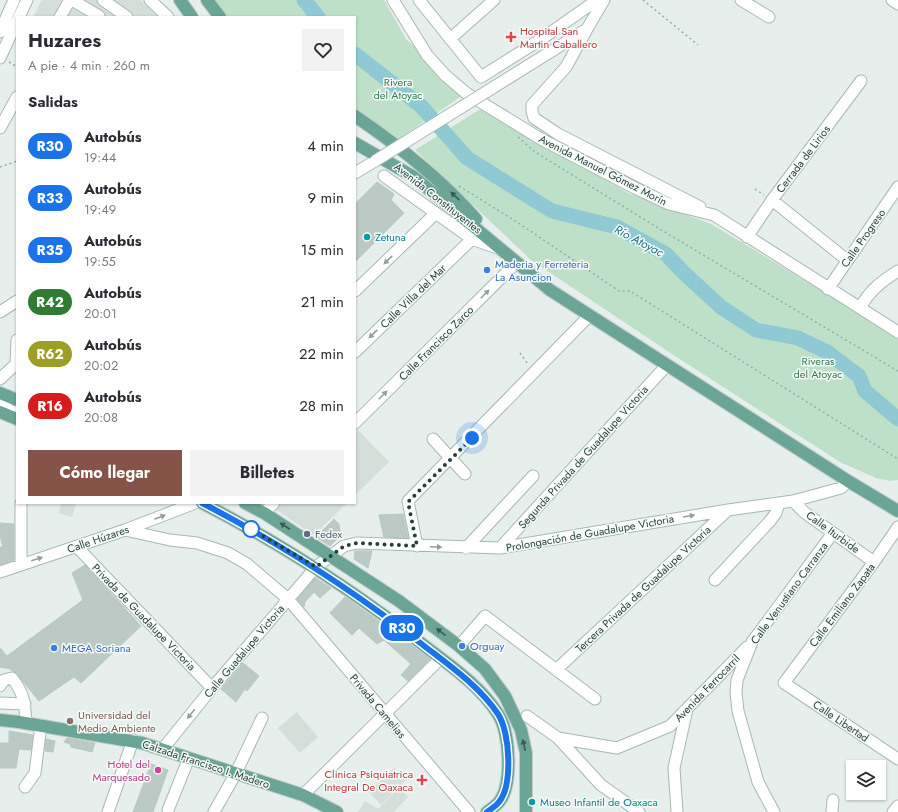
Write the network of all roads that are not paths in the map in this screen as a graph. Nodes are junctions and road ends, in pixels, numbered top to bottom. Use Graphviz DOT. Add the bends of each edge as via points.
graph roads {
  1 [pos="14,0"];
  2 [pos="27,0"];
  3 [pos="71,0"];
  4 [pos="103,0"];
  5 [pos="150,0"];
  6 [pos="180,0"];
  7 [pos="207,0"];
  8 [pos="393,0"];
  9 [pos="419,0"];
  10 [pos="494,0"];
  11 [pos="597,0"];
  12 [pos="604,0"];
  13 [pos="741,0"];
  14 [pos="892,0"];
  15 [pos="898,4"];
  16 [pos="19,16"];
  17 [pos="61,16"];
  18 [pos="98,16"];
  19 [pos="126,16"];
  20 [pos="167,16"];
  21 [pos="191,16"];
  22 [pos="219,16"];
  23 [pos="769,17"];
  24 [pos="16,22"];
  25 [pos="587,29"];
  26 [pos="6,31"];
  27 [pos="450,39"];
  28 [pos="0,58"];
  29 [pos="861,81"];
  30 [pos="16,99"];
  31 [pos="356,117"];
  32 [pos="0,128"];
  33 [pos="356,144"];
  34 [pos="356,172"];
  35 [pos="384,176"];
  36 [pos="898,187"];
  37 [pos="772,200"];
  38 [pos="436,213"];
  39 [pos="714,215"];
  40 [pos="488,237"];
  41 [pos="747,237"];
  42 [pos="472,239"];
  43 [pos="500,249"];
  44 [pos="847,260"];
  45 [pos="516,263"];
  46 [pos="898,271"];
  47 [pos="828,289"];
  48 [pos="356,290"];
  49 [pos="16,302"];
  50 [pos="860,308"];
  51 [pos="0,312"];
  52 [pos="589,316"];
  53 [pos="898,332"];
  54 [pos="356,351"];
  55 [pos="16,364"];
  56 [pos="667,365"];
  57 [pos="0,379"];
  58 [pos="0,393"];
  59 [pos="0,400"];
  60 [pos="16,400"];
  61 [pos="0,412"];
  62 [pos="16,413"];
  63 [pos="16,420"];
  64 [pos="356,422"];
  65 [pos="433,439"];
  66 [pos="451,459"];
  67 [pos="465,474"];
  68 [pos="533,476"];
  69 [pos="848,481"];
  70 [pos="792,501"];
  71 [pos="779,503"];
  72 [pos="21,504"];
  73 [pos="192,504"];
  74 [pos="204,504"];
  75 [pos="247,504"];
  76 [pos="273,504"];
  77 [pos="728,510"];
  78 [pos="898,511"];
  79 [pos="264,513"];
  80 [pos="898,526"];
  81 [pos="125,530"];
  82 [pos="833,533"];
  83 [pos="417,546"];
  84 [pos="77,547"];
  85 [pos="466,548"];
  86 [pos="500,548"];
  87 [pos="330,555"];
  88 [pos="874,562"];
  89 [pos="21,564"];
  90 [pos="316,567"];
  91 [pos="0,572"];
  92 [pos="715,580"];
  93 [pos="288,599"];
  94 [pos="752,642"];
  95 [pos="459,646"];
  96 [pos="440,658"];
  97 [pos="557,669"];
  98 [pos="784,682"];
  99 [pos="0,686"];
  100 [pos="212,688"];
  101 [pos="595,699"];
  102 [pos="0,703"];
  103 [pos="25,704"];
  104 [pos="687,709"];
  105 [pos="384,713"];
  106 [pos="527,716"];
  107 [pos="262,718"];
  108 [pos="0,720"];
  109 [pos="26,723"];
  110 [pos="41,725"];
  111 [pos="558,738"];
  112 [pos="133,740"];
  113 [pos="162,750"];
  114 [pos="189,758"];
  115 [pos="898,759"];
  116 [pos="508,771"];
  117 [pos="526,772"];
  118 [pos="236,773"];
  119 [pos="25,787"];
  120 [pos="303,795"];
  121 [pos="833,800"];
  122 [pos="898,806"];
  123 [pos="168,810"];
  124 [pos="108,812"];
  125 [pos="214,812"];
  126 [pos="337,812"];
  127 [pos="469,812"];
  128 [pos="487,812"];
  129 [pos="526,812"];
  130 [pos="639,812"];
  131 [pos="677,812"];
  132 [pos="774,812"];
  133 [pos="832,812"];
  134 [pos="893,812"];
  1 -- 26 [label="street"];
  2 -- 16 [label="street"];
  3 -- 17 [label="street"];
  3 -- 18 [label="street"];
  4 -- 19 [label="street"];
  5 -- 20 [label="street"];
  6 -- 21 [label="main road"];
  7 -- 22 [label="main road"];
  8 -- 39 [label="street, Avenida Manuel Gómez Morín" via="427,55 445,75 474,98 541,139 635,188 669,204"];
  9 -- 27 [label="street"];
  10 -- 27 [label="street"];
  11 -- 27 [label="street" via="481,77"];
  12 -- 25 [label="street"];
  13 -- 23 [label="street"];
  14 -- 15 [label="street"];
  24 -- 26 [label="street"];
  25 -- 34 [label="street, bridge"];
  25 -- 39 [label="street" via="566,67 532,104 534,118 558,134"];
  26 -- 28 [label="street"];
  29 -- 37 [label="street, Cerrada de Lirios"];
  30 -- 32 [label="street"];
  40 -- 31 [label="main road, Avenida Constituyentes, one-way" via="480,223 460,201 385,136"];
  33 -- 40 [label="main road, Avenida Constituyentes" via="414,176"];
  35 -- 38 [label="street"];
  36 -- 44 [label="street, Calle Progreso"];
  37 -- 41 [label="street, Cerrada de Lirios"];
  37 -- 44 [label="street"];
  38 -- 42 [label="street"];
  38 -- 48 [label="street, one-way"];
  39 -- 41 [label="street, Avenida Manuel Gómez Morín"];
  40 -- 43 [label="main road"];
  41 -- 47 [label="street, Avenida Manuel Gómez Morín"];
  42 -- 43 [label="street"];
  42 -- 54 [label="street, Calle Villa del Mar, one-way"];
  43 -- 45 [label="main road"];
  44 -- 47 [label="street, Calle Progreso"];
  45 -- 52 [label="main road"];
  64 -- 45 [label="street, Calle Francisco Zarco, one-way"];
  46 -- 50 [label="street" via="880,283"];
  47 -- 50 [label="street, Avenida Manuel Gómez Morín"];
  49 -- 51 [label="street"];
  50 -- 53 [label="street, Avenida Manuel Gómez Morín"];
  52 -- 56 [label="main road"];
  52 -- 66 [label="street"];
  55 -- 57 [label="street"];
  56 -- 69 [label="main road"];
  56 -- 86 [label="street, Segunda Privada de Guadalupe Victoria"];
  58 -- 60 [label="main road"];
  59 -- 62 [label="street" via="9,410"];
  61 -- 63 [label="main road"];
  65 -- 66 [label="street"];
  66 -- 67 [label="street"];
  66 -- 83 [label="street" via="408,502"];
  68 -- 85 [label="street"];
  69 -- 70 [label="street, Prolongación de Guadalupe Victoria" via="841,488"];
  69 -- 78 [label="main road"];
  70 -- 71 [label="street, Prolongación de Guadalupe Victoria"];
  70 -- 82 [label="street, Calle Iturbide"];
  71 -- 77 [label="street, Prolongación de Guadalupe Victoria"];
  71 -- 92 [label="street" via="770,521"];
  72 -- 89 [label="street"];
  81 -- 73 [label="street, Calle Húzares, one-way"];
  74 -- 90 [label="main road"];
  75 -- 79 [label="main road"];
  76 -- 79 [label="street"];
  86 -- 77 [label="street, Prolongación de Guadalupe Victoria, one-way"];
  77 -- 97 [label="street, Tercera Privada de Guadalupe Victoria"];
  87 -- 79 [label="main road, one-way"];
  80 -- 88 [label="street, Calle Emiliano Zapata"];
  81 -- 84 [label="street, Calle Húzares"];
  81 -- 93 [label="street, Privada Camelias" via="197,543 228,553 247,564"];
  82 -- 88 [label="street, Calle Iturbide"];
  82 -- 94 [label="street, Calle Venustiano Carranza"];
  83 -- 85 [label="street, Prolongación de Guadalupe Victoria, one-way"];
  83 -- 87 [label="street, Prolongación de Guadalupe Victoria" via="357,543 344,546"];
  89 -- 84 [label="street, Calle Húzares, one-way"];
  84 -- 100 [label="street, Privada de Guadalupe Victoria"];
  85 -- 86 [label="street, Prolongación de Guadalupe Victoria"];
  87 -- 90 [label="street, Calle Guadalupe Victoria"];
  95 -- 87 [label="main road, one-way" via="399,601"];
  88 -- 98 [label="street, Calle Emiliano Zapata"];
  89 -- 91 [label="street, Calle Húzares"];
  90 -- 93 [label="street, Calle Guadalupe Victoria"];
  90 -- 96 [label="main road"];
  93 -- 100 [label="street, Calle Guadalupe Victoria"];
  93 -- 105 [label="street, Privada Camelias"];
  94 -- 104 [label="street, Avenida Ferrocarril"];
  94 -- 132 [label="street, Calle Venustiano Carranza" via="737,680 737,705 758,782"];
  95 -- 97 [label="street" via="485,616"];
  117 -- 95 [label="main road, one-way" via="526,753 521,730 505,696 485,669"];
  96 -- 105 [label="street"];
  96 -- 116 [label="main road" via="477,688 500,716 506,737"];
  97 -- 101 [label="street"];
  98 -- 115 [label="street, Calle Libertad"];
  99 -- 103 [label="street" via="4,680 12,678 21,689"];
  100 -- 113 [label="street, Calle Guadalupe Victoria, one-way"];
  102 -- 103 [label="street"];
  103 -- 109 [label="street"];
  104 -- 111 [label="street, Avenida Ferrocarril" via="670,726 617,748"];
  104 -- 131 [label="street" via="674,768"];
  105 -- 120 [label="street"];
  105 -- 127 [label="street, Privada Camelias"];
  106 -- 111 [label="street, Avenida Ferrocarril"];
  107 -- 118 [label="street"];
  108 -- 109 [label="main road, Calzada Francisco I. Madero"];
  109 -- 110 [label="main road, Calzada Francisco I. Madero"];
  110 -- 112 [label="main road, Calzada Francisco I. Madero"];
  110 -- 119 [label="street" via="35,773"];
  111 -- 130 [label="street" via="600,785"];
  112 -- 113 [label="main road, Calzada Francisco I. Madero"];
  112 -- 124 [label="street"];
  113 -- 114 [label="main road, Calzada Francisco I. Madero"];
  114 -- 118 [label="main road, Calzada Francisco I. Madero"];
  114 -- 123 [label="street"];
  116 -- 117 [label="main road" via="517,780"];
  116 -- 128 [label="main road" via="499,802"];
  117 -- 129 [label="main road"];
  118 -- 120 [label="main road, Calzada Francisco I. Madero"];
  118 -- 125 [label="street"];
  120 -- 126 [label="main road, Calzada Francisco I. Madero"];
  121 -- 133 [label="street"];
  122 -- 134 [label="street"];
}
